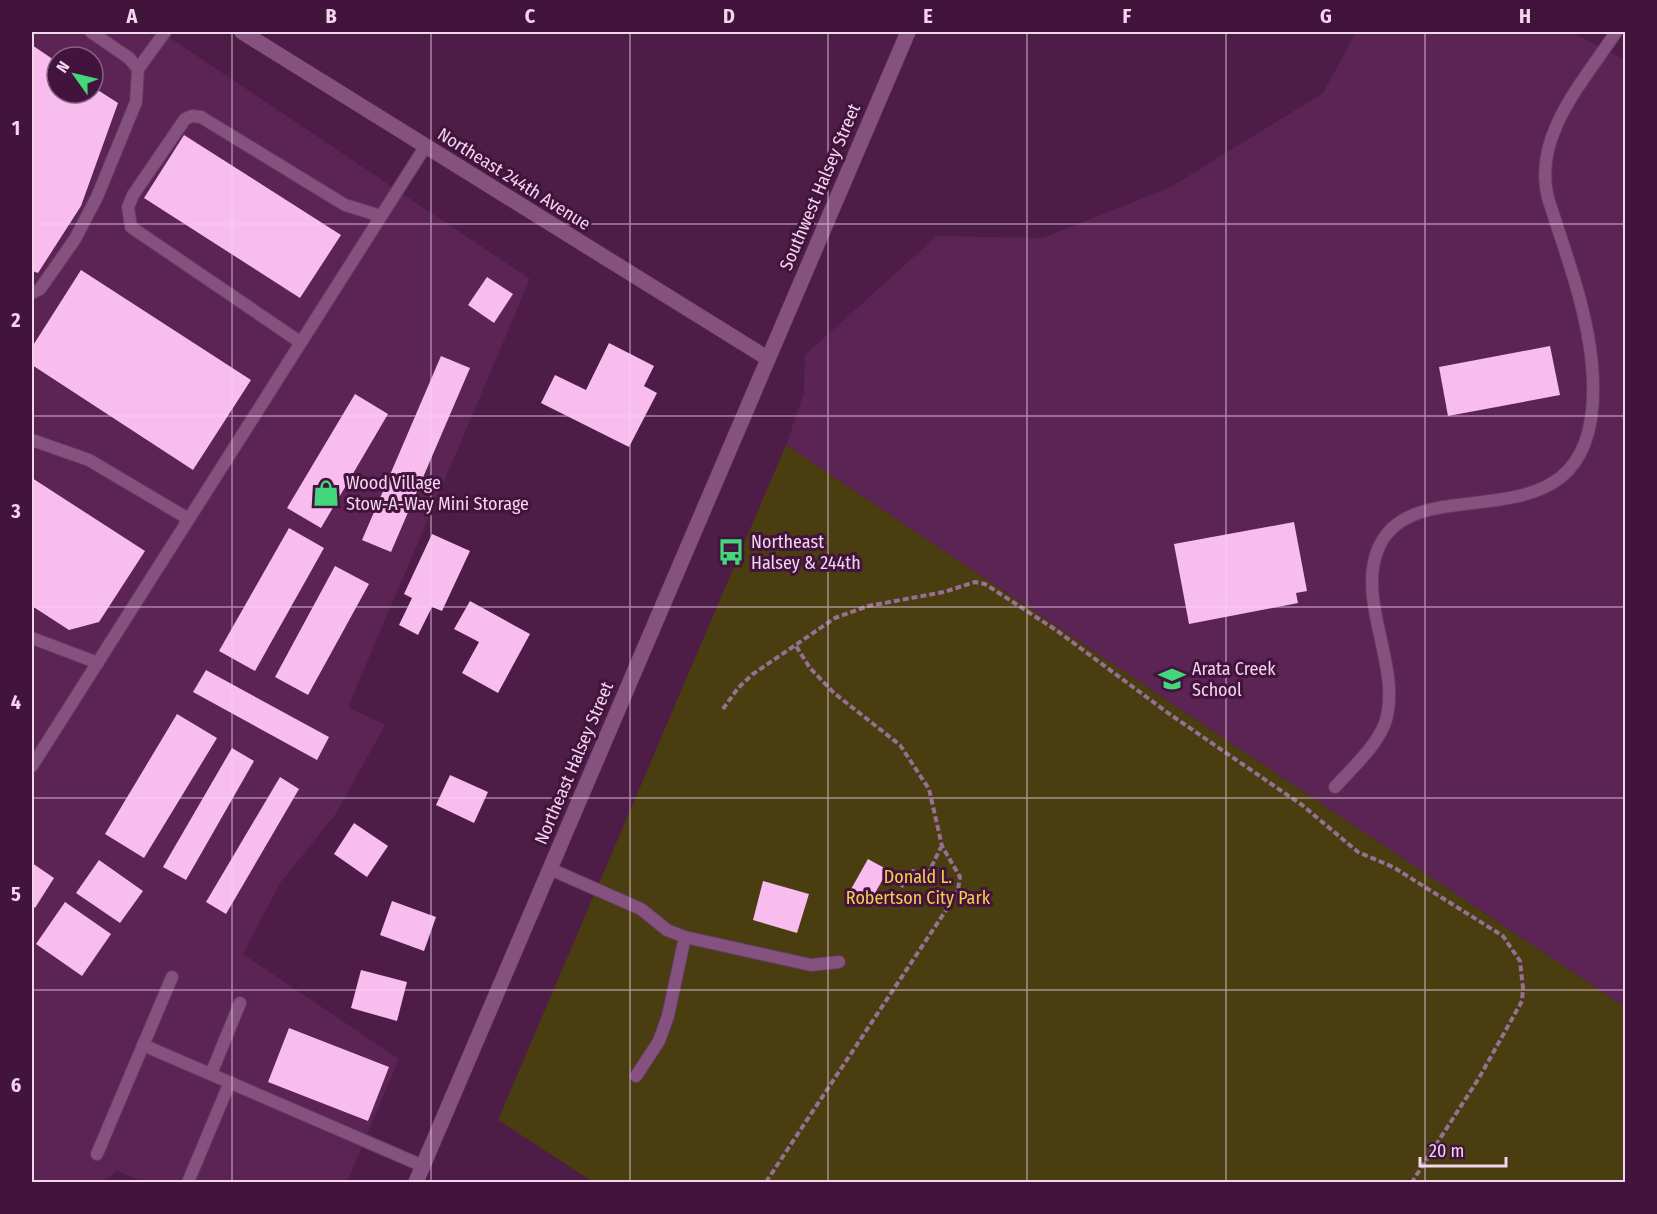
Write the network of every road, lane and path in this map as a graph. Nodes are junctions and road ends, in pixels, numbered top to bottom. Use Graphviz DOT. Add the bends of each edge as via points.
graph roads {
  1 [pos="91,32"];
  2 [pos="165,32"];
  3 [pos="242,32"];
  4 [pos="908,32"];
  5 [pos="1616,32"];
  6 [pos="138,69"];
  7 [pos="425,147"];
  8 [pos="381,216"];
  9 [pos="32,294"];
  10 [pos="300,342"];
  11 [pos="768,358"];
  12 [pos="32,440"];
  13 [pos="187,518"];
  14 [pos="32,638"];
  15 [pos="796,646"];
  16 [pos="98,663"];
  17 [pos="723,709"];
  18 [pos="32,766"];
  19 [pos="1335,787"];
  20 [pos="942,846"];
  21 [pos="550,869"];
  22 [pos="901,887"];
  23 [pos="685,937"];
  24 [pos="839,962"];
  25 [pos="172,976"];
  26 [pos="240,1003"];
  27 [pos="144,1045"];
  28 [pos="211,1074"];
  29 [pos="636,1077"];
  30 [pos="230,1082"];
  31 [pos="97,1154"];
  32 [pos="423,1166"];
  33 [pos="188,1182"];
  34 [pos="416,1182"];
  35 [pos="766,1182"];
  36 [pos="1412,1182"];
  1 -- 6 [label="lane" via="129,58"];
  2 -- 6 [label="lane"];
  3 -- 7 [label="street, Northeast 244th Avenue"];
  4 -- 11 [label="street, Southwest Halsey Street"];
  5 -- 19 [label="lane" via="1561,117 1544,162 1543,180 1588,336 1593,397 1583,448 1553,483 1534,493 1431,509 1407,516 1387,532 1377,550 1372,581 1389,702 1384,724 1369,749"];
  6 -- 9 [label="lane" via="136,102 97,197 75,238 40,290"];
  7 -- 8 [label="lane"];
  7 -- 11 [label="street, Northeast 244th Avenue"];
  8 -- 10 [label="lane"];
  8 -- 10 [label="lane" via="345,204 201,117 192,116 185,119 133,195 128,207 131,227"];
  10 -- 13 [label="lane"];
  11 -- 21 [label="street, Northeast Halsey Street"];
  12 -- 13 [label="lane" via="89,460"];
  13 -- 16 [label="lane"];
  14 -- 16 [label="lane"];
  15 -- 17 [label="path" via="753,675"];
  15 -- 20 [label="path" via="834,693 900,745 928,789"];
  15 -- 36 [label="path" via="835,618 868,606 975,582 985,584 1302,805 1358,852 1393,867 1503,936 1520,962 1522,1001 1479,1078"];
  16 -- 18 [label="lane"];
  20 -- 22 [label="path" via="927,876 913,871"];
  20 -- 35 [label="path" via="960,877 958,890"];
  21 -- 23 [label="lane" via="641,909 668,930"];
  21 -- 32 [label="street, Northeast Halsey Street"];
  23 -- 24 [label="lane" via="811,965"];
  23 -- 29 [label="lane" via="668,1016 659,1041"];
  25 -- 27 [label="lane"];
  26 -- 28 [label="lane"];
  27 -- 28 [label="lane"];
  27 -- 31 [label="lane"];
  28 -- 30 [label="lane"];
  30 -- 32 [label="lane"];
  30 -- 33 [label="lane"];
  32 -- 34 [label="street, Northeast Halsey Street"];
}
